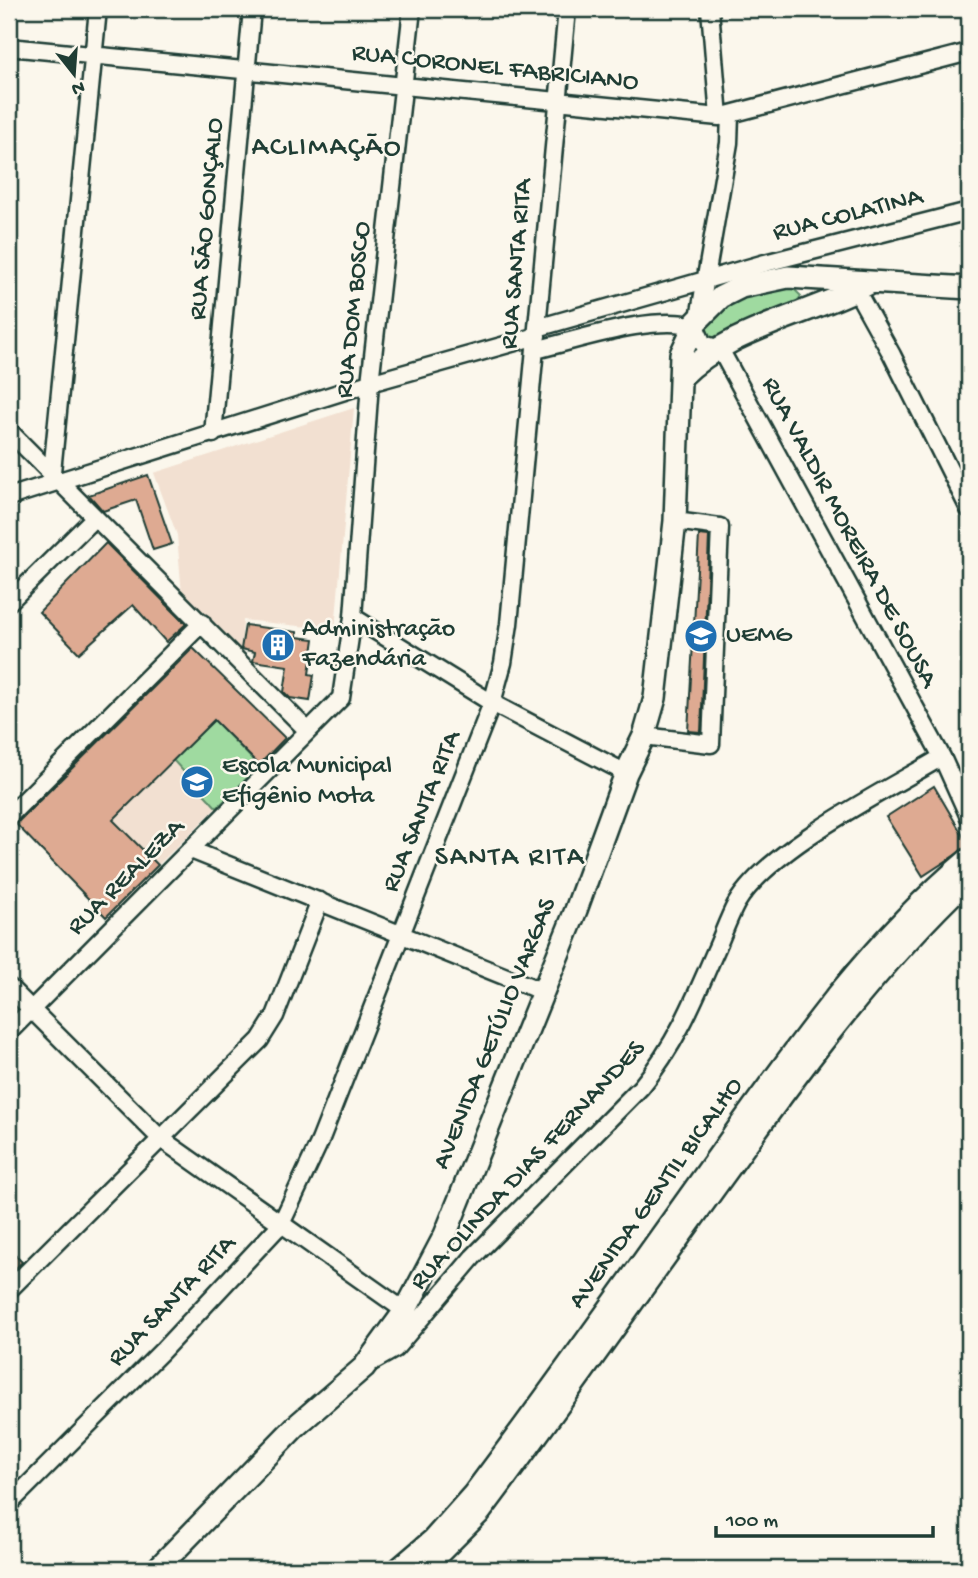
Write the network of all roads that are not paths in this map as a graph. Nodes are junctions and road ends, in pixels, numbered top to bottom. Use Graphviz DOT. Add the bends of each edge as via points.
graph roads {
  1 [pos="98,9"];
  2 [pos="252,9"];
  3 [pos="412,9"];
  4 [pos="567,9"];
  5 [pos="710,9"];
  6 [pos="9,47"];
  7 [pos="969,52"];
  8 [pos="93,55"];
  9 [pos="246,70"];
  10 [pos="405,84"];
  11 [pos="558,99"];
  12 [pos="724,116"];
  13 [pos="969,211"];
  14 [pos="765,263"];
  15 [pos="793,277"];
  16 [pos="705,281"];
  17 [pos="859,284"];
  18 [pos="969,288"];
  19 [pos="807,309"];
  20 [pos="697,322"];
  21 [pos="536,338"];
  22 [pos="720,349"];
  23 [pos="680,379"];
  24 [pos="370,383"];
  25 [pos="9,431"];
  26 [pos="213,433"];
  27 [pos="56,476"];
  28 [pos="9,497"];
  29 [pos="969,509"];
  30 [pos="94,518"];
  31 [pos="675,521"];
  32 [pos="9,602"];
  33 [pos="353,617"];
  34 [pos="202,623"];
  35 [pos="492,703"];
  36 [pos="308,731"];
  37 [pos="644,736"];
  38 [pos="942,757"];
  39 [pos="626,773"];
  40 [pos="9,816"];
  41 [pos="969,817"];
  42 [pos="191,850"];
  43 [pos="969,859"];
  44 [pos="969,878"];
  45 [pos="320,901"];
  46 [pos="402,933"];
  47 [pos="9,987"];
  48 [pos="541,991"];
  49 [pos="30,1010"];
  50 [pos="9,1032"];
  51 [pos="160,1138"];
  52 [pos="281,1224"];
  53 [pos="9,1290"];
  54 [pos="404,1322"];
  55 [pos="9,1504"];
  56 [pos="164,1567"];
  57 [pos="399,1569"];
  58 [pos="423,1569"];
  1 -- 8 [label="street"];
  2 -- 9 [label="street, RUA SÃO GONÇALO"];
  3 -- 10 [label="street, RUA DOM BOSCO"];
  4 -- 11 [label="street, RUA SANTA RITA"];
  5 -- 12 [label="street"];
  6 -- 8 [label="street, RUA CORONEL FABRICIANO"];
  7 -- 12 [label="street, RUA CORONEL FABRICIANO"];
  8 -- 9 [label="street, RUA CORONEL FABRICIANO"];
  8 -- 27 [label="street"];
  9 -- 10 [label="street, RUA CORONEL FABRICIANO"];
  9 -- 26 [label="street, RUA SÃO GONÇALO"];
  10 -- 11 [label="street, RUA CORONEL FABRICIANO"];
  10 -- 24 [label="street, RUA DOM BOSCO"];
  11 -- 12 [label="street, RUA CORONEL FABRICIANO"];
  11 -- 21 [label="street, RUA SANTA RITA"];
  12 -- 16 [label="street" via="729,143"];
  13 -- 14 [label="street, RUA COLATINA"];
  14 -- 15 [label="street, RUA COLATINA"];
  14 -- 16 [label="street"];
  15 -- 17 [label="street"];
  15 -- 19 [label="street" via="806,293"];
  15 -- 20 [label="street" via="721,297"];
  16 -- 20 [label="street"];
  16 -- 21 [label="street"];
  17 -- 18 [label="street"];
  17 -- 19 [label="street"];
  17 -- 29 [label="street"];
  19 -- 22 [label="street"];
  20 -- 21 [label="street"];
  20 -- 22 [label="street" via="704,344"];
  20 -- 23 [label="street, AVENIDA GETÚLIO VARGAS" via="681,354"];
  21 -- 24 [label="street"];
  21 -- 35 [label="street, RUA SANTA RITA" via="509,624"];
  22 -- 23 [label="street" via="695,363"];
  22 -- 38 [label="street, RUA VALDIR MOREIRA DE SOUSA"];
  23 -- 31 [label="street, AVENIDA GETÚLIO VARGAS"];
  24 -- 26 [label="street"];
  24 -- 33 [label="street, RUA DOM BOSCO"];
  25 -- 27 [label="street"];
  26 -- 27 [label="street"];
  27 -- 28 [label="street"];
  27 -- 30 [label="street"];
  30 -- 32 [label="street"];
  30 -- 34 [label="street"];
  31 -- 37 [label="street, AVENIDA GETÚLIO VARGAS" via="661,662"];
  31 -- 37 [label="street" via="720,527 711,744"];
  33 -- 35 [label="street"];
  33 -- 36 [label="street, RUA REALEZA" via="341,698"];
  34 -- 36 [label="street"];
  34 -- 40 [label="street"];
  35 -- 39 [label="street"];
  35 -- 46 [label="street, RUA SANTA RITA"];
  36 -- 42 [label="street, RUA REALEZA"];
  37 -- 39 [label="street, AVENIDA GETÚLIO VARGAS"];
  38 -- 41 [label="street, RUA VALDIR MOREIRA DE SOUSA"];
  38 -- 54 [label="street, RUA OLINDA DIAS FERNANDES" via="801,842 755,877 736,905 682,1028 662,1062"];
  39 -- 48 [label="street, AVENIDA GETÚLIO VARGAS"];
  42 -- 45 [label="street"];
  42 -- 49 [label="street, RUA REALEZA"];
  43 -- 57 [label="street, AVENIDA GENTIL BICALHO" via="888,934 814,1026 473,1495"];
  44 -- 58 [label="street, AVENIDA GENTIL BICALHO" via="915,929 863,989 480,1512"];
  45 -- 46 [label="street"];
  45 -- 51 [label="street" via="275,1016 260,1040"];
  46 -- 48 [label="street"];
  46 -- 52 [label="street, RUA SANTA RITA" via="320,1141"];
  47 -- 49 [label="street"];
  48 -- 54 [label="street, AVENIDA GETÚLIO VARGAS" via="445,1235"];
  49 -- 50 [label="street, RUA REALEZA"];
  49 -- 51 [label="street"];
  51 -- 52 [label="street"];
  51 -- 53 [label="street"];
  52 -- 54 [label="street"];
  52 -- 55 [label="street, RUA SANTA RITA"];
  54 -- 56 [label="street, AVENIDA GETÚLIO VARGAS" via="363,1367 296,1426"];
}
